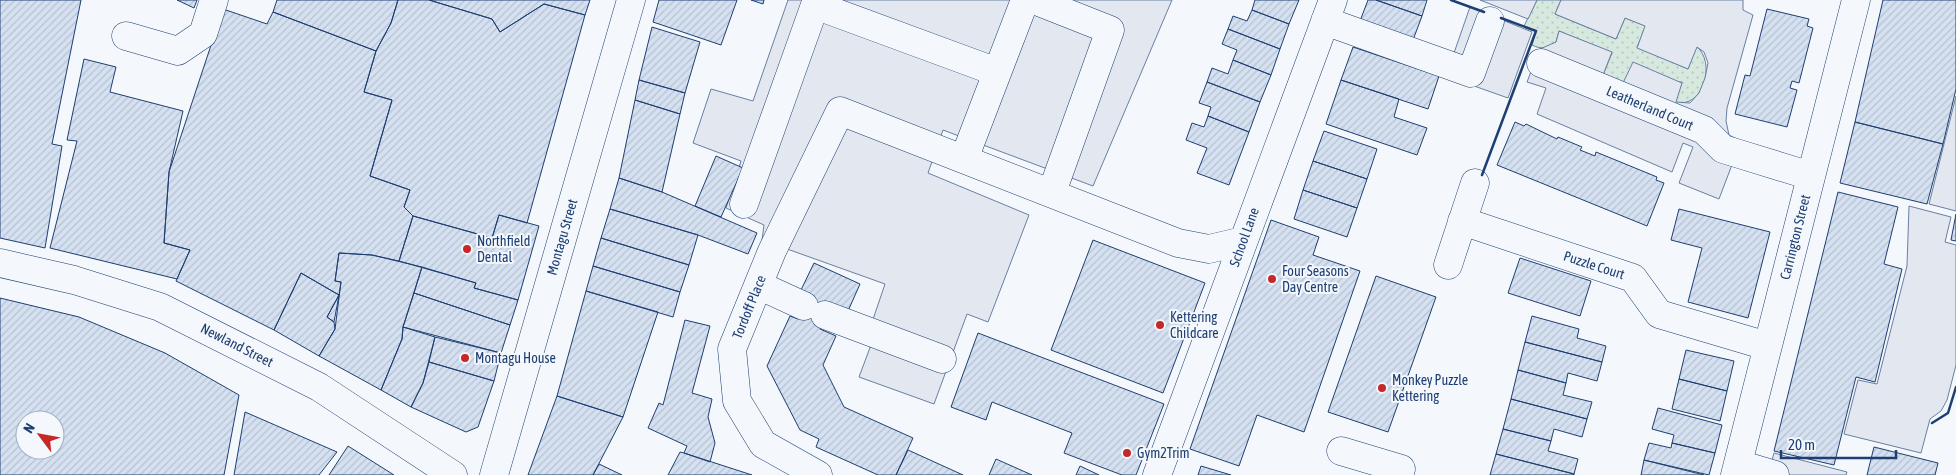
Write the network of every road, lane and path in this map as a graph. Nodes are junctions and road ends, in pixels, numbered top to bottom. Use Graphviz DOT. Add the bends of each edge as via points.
graph roads {
  1 [pos="214,0"];
  2 [pos="631,0"];
  3 [pos="1025,0"];
  4 [pos="1034,0"];
  5 [pos="1856,0"];
  6 [pos="1329,10"];
  7 [pos="1490,21"];
  8 [pos="126,36"];
  9 [pos="1541,63"];
  10 [pos="997,72"];
  11 [pos="964,159"];
  12 [pos="1811,176"];
  13 [pos="1474,183"];
  14 [pos="1052,192"];
  15 [pos="744,204"];
  16 [pos="1462,221"];
  17 [pos="1243,241"];
  18 [pos="0,263"];
  19 [pos="1448,265"];
  20 [pos="758,285"];
  21 [pos="1767,346"];
  22 [pos="942,359"];
  23 [pos="1341,451"];
  24 [pos="497,466"];
  25 [pos="1737,469"];
  26 [pos="453,475"];
  27 [pos="818,475"];
  28 [pos="1157,475"];
  29 [pos="1399,475"];
  30 [pos="1775,475"];
  1 -- 8 [label="street" via="203,34 178,51"];
  2 -- 24 [label="street, Montagu Street"];
  3 -- 10 [label="street"];
  4 -- 14 [label="street" via="1110,30"];
  5 -- 12 [label="street, Carrington Street"];
  6 -- 7 [label="street" via="1472,73"];
  6 -- 17 [label="street, School Lane"];
  9 -- 12 [label="street, Leatherland Court" via="1704,130 1723,149"];
  10 -- 11 [label="street"];
  10 -- 15 [label="street" via="815,6"];
  11 -- 14 [label="street"];
  11 -- 20 [label="street, Tordoff Place" via="840,110"];
  12 -- 21 [label="street, Carrington Street"];
  13 -- 16 [label="street"];
  14 -- 17 [label="street" via="1178,243 1209,249"];
  16 -- 19 [label="street"];
  16 -- 21 [label="street, Puzzle Court" via="1633,278 1659,314"];
  17 -- 28 [label="street, School Lane"];
  18 -- 26 [label="street, Newland Street" via="74,280 160,307 319,387"];
  20 -- 22 [label="street"];
  20 -- 27 [label="street, Tordoff Place" via="732,350 737,401 763,444"];
  21 -- 25 [label="street, Carrington Street"];
  23 -- 29 [label="street" via="1401,469"];
  25 -- 30 [label="street"];
}
